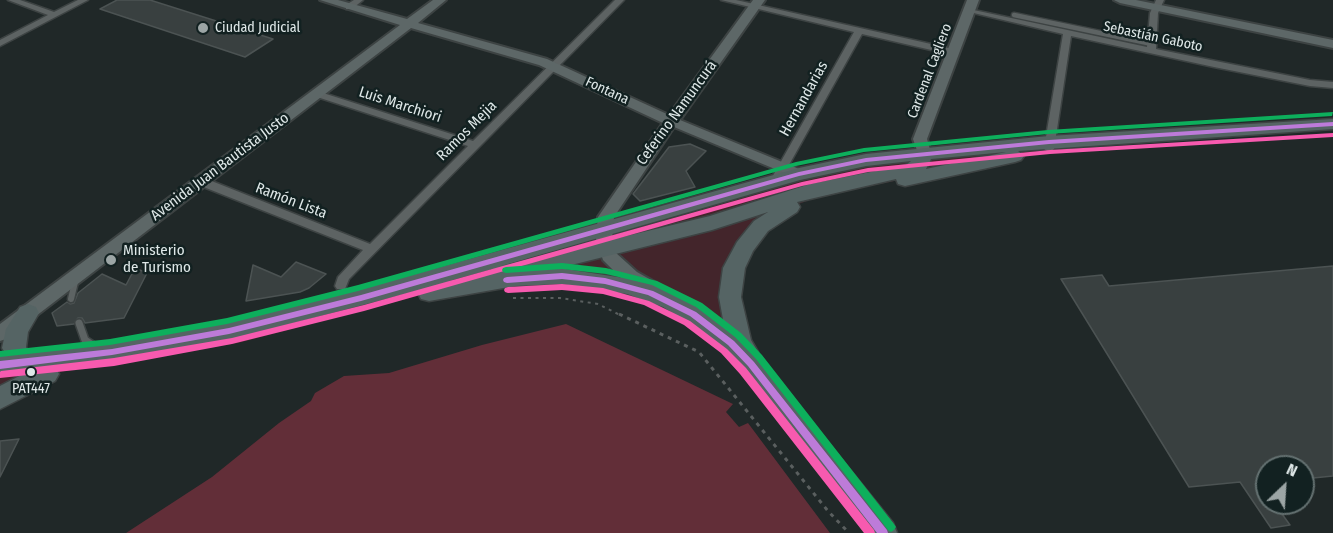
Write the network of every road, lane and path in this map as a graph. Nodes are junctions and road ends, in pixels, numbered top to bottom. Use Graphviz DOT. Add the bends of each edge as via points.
graph roads {
  1 [pos="12,0"];
  2 [pos="84,0"];
  3 [pos="326,0"];
  4 [pos="440,0"];
  5 [pos="620,0"];
  6 [pos="725,0"];
  7 [pos="1119,0"];
  8 [pos="347,3"];
  9 [pos="757,3"];
  10 [pos="1158,4"];
  11 [pos="971,6"];
  12 [pos="55,15"];
  13 [pos="1014,15"];
  14 [pos="409,24"];
  15 [pos="859,31"];
  16 [pos="1067,33"];
  17 [pos="0,44"];
  18 [pos="1333,44"];
  19 [pos="1152,47"];
  20 [pos="953,52"];
  21 [pos="554,66"];
  22 [pos="1333,85"];
  23 [pos="316,94"];
  24 [pos="671,121"];
  25 [pos="1333,124"];
  26 [pos="474,145"];
  27 [pos="1049,145"];
  28 [pos="924,153"];
  29 [pos="785,175"];
  30 [pos="200,182"];
  31 [pos="605,240"];
  32 [pos="372,249"];
  33 [pos="78,274"];
  34 [pos="341,286"];
  35 [pos="429,293"];
  36 [pos="362,298"];
  37 [pos="513,298"];
  38 [pos="70,299"];
  39 [pos="28,313"];
  40 [pos="79,323"];
  41 [pos="711,326"];
  42 [pos="0,334"];
  43 [pos="112,352"];
  44 [pos="11,364"];
  45 [pos="758,373"];
  46 [pos="47,374"];
  47 [pos="0,380"];
  48 [pos="0,398"];
  49 [pos="849,533"];
  50 [pos="883,533"];
  1 -- 12 [label="street"];
  2 -- 12 [label="street"];
  3 -- 8 [label="main road, Fontana"];
  4 -- 14 [label="main road, Avenida Juan Bautista Justo"];
  5 -- 21 [label="street, Ramos Mejia"];
  6 -- 9 [label="street"];
  7 -- 10 [label="main road"];
  8 -- 14 [label="main road, Fontana"];
  9 -- 15 [label="street"];
  9 -- 24 [label="main road, Ceferino Namuncurá"];
  10 -- 18 [label="main road"];
  10 -- 19 [label="street"];
  11 -- 16 [label="street, Sebastián Gaboto"];
  11 -- 20 [label="main road, Cardenal Cagliero"];
  12 -- 17 [label="street"];
  13 -- 19 [label="lane"];
  14 -- 21 [label="main road, Fontana"];
  14 -- 23 [label="main road, Avenida Juan Bautista Justo"];
  15 -- 20 [label="street"];
  15 -- 29 [label="street, Hernandarias"];
  16 -- 19 [label="street, Sebastián Gaboto"];
  16 -- 27 [label="street"];
  19 -- 22 [label="street, Sebastián Gaboto"];
  20 -- 28 [label="main road, Cardenal Cagliero" via="921,140"];
  21 -- 24 [label="main road, Fontana"];
  21 -- 26 [label="street, Ramos Mejia"];
  23 -- 26 [label="street, Luis Marchiori"];
  23 -- 30 [label="main road, Avenida Juan Bautista Justo"];
  24 -- 29 [label="main road, Fontana"];
  24 -- 31 [label="main road, Ceferino Namuncurá" via="609,210"];
  25 -- 27 [label="highway"];
  26 -- 32 [label="street, Ramos Mejia"];
  27 -- 28 [label="highway"];
  27 -- 45 [label="highway" via="818,197 771,218 744,247 731,282 735,326"];
  28 -- 29 [label="highway"];
  28 -- 31 [label="highway" via="921,164 912,171 810,191 712,222"];
  29 -- 31 [label="highway"];
  30 -- 32 [label="street, Ramón Lista"];
  30 -- 33 [label="main road, Avenida Juan Bautista Justo"];
  31 -- 35 [label="highway"];
  31 -- 36 [label="highway"];
  31 -- 41 [label="main road" via="615,263 631,277 681,304"];
  32 -- 34 [label="street, Ramos Mejia" via="344,277"];
  33 -- 38 [label="lane"];
  33 -- 39 [label="main road, Avenida Juan Bautista Justo"];
  34 -- 36 [label="highway" via="346,293"];
  35 -- 41 [label="highway" via="515,278 584,278 650,293"];
  35 -- 46 [label="highway" via="238,343"];
  36 -- 43 [label="highway" via="208,336"];
  37 -- 49 [label="path" via="560,298 598,304 699,352"];
  39 -- 42 [label="main road, Avenida Juan Bautista Justo"];
  39 -- 44 [label="highway" via="17,329"];
  40 -- 43 [label="lane" via="85,340"];
  41 -- 45 [label="highway"];
  43 -- 44 [label="highway"];
  45 -- 50 [label="highway"];
  46 -- 47 [label="highway"];
  46 -- 48 [label="highway"];
}
